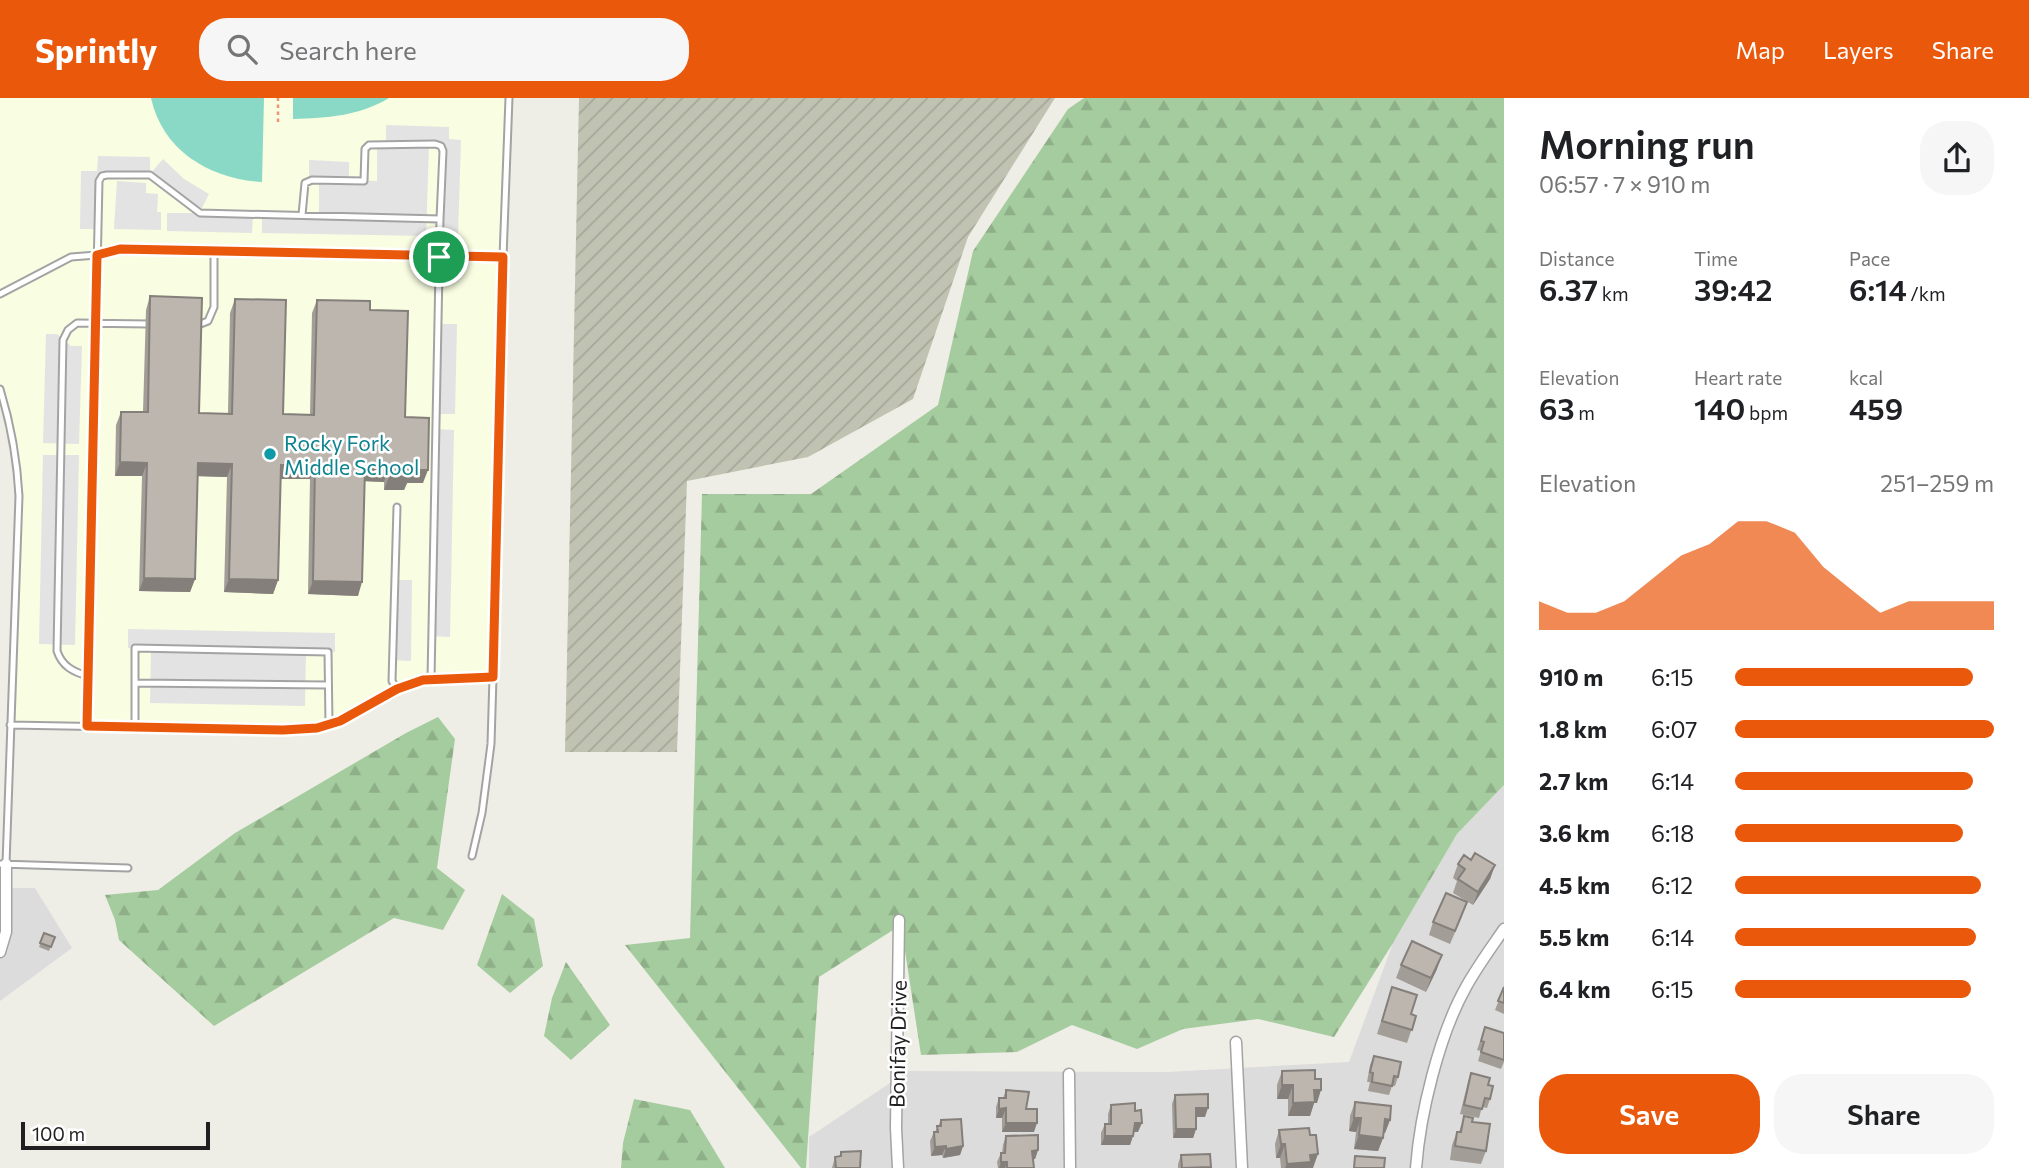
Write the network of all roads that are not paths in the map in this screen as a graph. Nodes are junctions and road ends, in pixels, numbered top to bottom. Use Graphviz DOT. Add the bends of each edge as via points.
graph roads {
  1 [pos="509,98"];
  2 [pos="302,215"];
  3 [pos="440,219"];
  4 [pos="214,251"];
  5 [pos="97,255"];
  6 [pos="439,257"];
  7 [pos="503,257"];
  8 [pos="0,294"];
  9 [pos="96,323"];
  10 [pos="160,324"];
  11 [pos="186,325"];
  12 [pos="0,389"];
  13 [pos="397,507"];
  14 [pos="88,676"];
  15 [pos="493,677"];
  16 [pos="431,679"];
  17 [pos="136,683"];
  18 [pos="327,685"];
  19 [pos="397,689"];
  20 [pos="329,724"];
  21 [pos="10,725"];
  22 [pos="87,726"];
  23 [pos="135,727"];
  24 [pos="472,856"];
  25 [pos="3,864"];
  26 [pos="128,868"];
  27 [pos="899,920"];
  28 [pos="1504,929"];
  29 [pos="0,952"];
  30 [pos="1236,1042"];
  31 [pos="1069,1074"];
  32 [pos="898,1168"];
  33 [pos="1070,1168"];
  34 [pos="1242,1168"];
  35 [pos="1416,1168"];
  1 -- 7 [label="lane"];
  2 -- 3 [label="lane"];
  2 -- 3 [label="lane" via="305,183 364,181 369,145 435,144 443,151"];
  2 -- 5 [label="lane" via="200,213 150,175 107,175 99,181"];
  3 -- 6 [label="lane"];
  4 -- 5 [label="lane" via="120,249"];
  4 -- 6 [label="lane"];
  4 -- 11 [label="lane" via="214,307 208,321"];
  5 -- 8 [label="lane" via="71,257"];
  5 -- 9 [label="lane"];
  6 -- 7 [label="lane"];
  6 -- 16 [label="lane"];
  7 -- 15 [label="lane"];
  9 -- 10 [label="lane"];
  9 -- 14 [label="lane"];
  9 -- 14 [label="lane" via="77,323 63,340 58,555 57,651 60,661"];
  12 -- 21 [label="lane" via="11,425 19,496"];
  13 -- 19 [label="lane" via="391,681"];
  14 -- 22 [label="lane"];
  15 -- 16 [label="lane"];
  15 -- 24 [label="lane" via="491,744"];
  16 -- 19 [label="lane"];
  17 -- 18 [label="lane"];
  17 -- 18 [label="lane" via="136,648 328,652"];
  17 -- 23 [label="lane"];
  18 -- 20 [label="lane"];
  19 -- 20 [label="lane"];
  20 -- 23 [label="lane" via="283,730"];
  21 -- 22 [label="lane"];
  21 -- 25 [label="lane"];
  22 -- 23 [label="lane"];
  25 -- 26 [label="lane"];
  25 -- 29 [label="street" via="6,932"];
  27 -- 32 [label="street, Bonifay Drive"];
  28 -- 35 [label="street" via="1465,988 1444,1038 1418,1142"];
  30 -- 34 [label="street"];
  31 -- 33 [label="street"];
}
